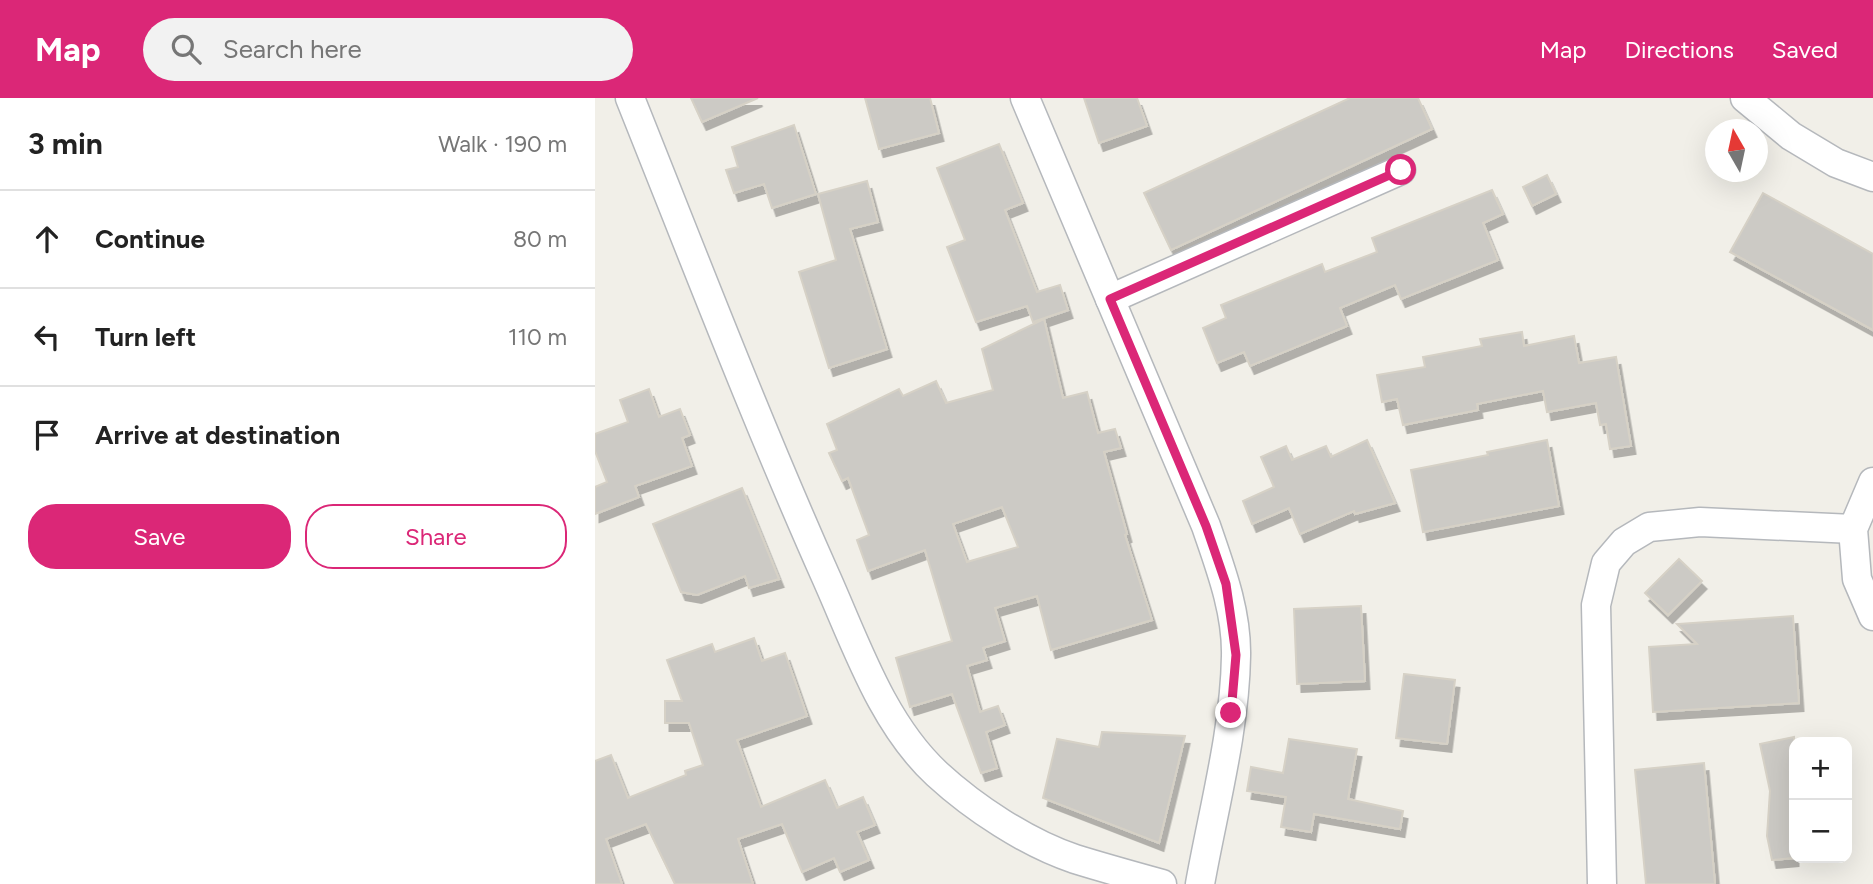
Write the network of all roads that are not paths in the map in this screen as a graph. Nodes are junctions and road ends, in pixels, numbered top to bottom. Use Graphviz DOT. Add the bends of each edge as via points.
graph roads {
  1 [pos="630,98"];
  2 [pos="1025,98"];
  3 [pos="1745,98"];
  4 [pos="1401,170"];
  5 [pos="1873,177"];
  6 [pos="1110,299"];
  7 [pos="1873,482"];
  8 [pos="1853,529"];
  9 [pos="1873,616"];
  10 [pos="1162,884"];
  11 [pos="1200,884"];
  12 [pos="1602,884"];
  1 -- 10 [label="street" via="789,494 897,725 935,772 1010,828 1073,858"];
  2 -- 6 [label="street"];
  3 -- 5 [label="street" via="1791,136 1836,163"];
  4 -- 6 [label="street"];
  6 -- 11 [label="street" via="1206,526 1226,584 1234,629 1231,713"];
  7 -- 8 [label="street"];
  8 -- 9 [label="street" via="1857,579"];
  8 -- 12 [label="street" via="1700,523 1649,527 1624,542 1607,564 1596,605"];
}
